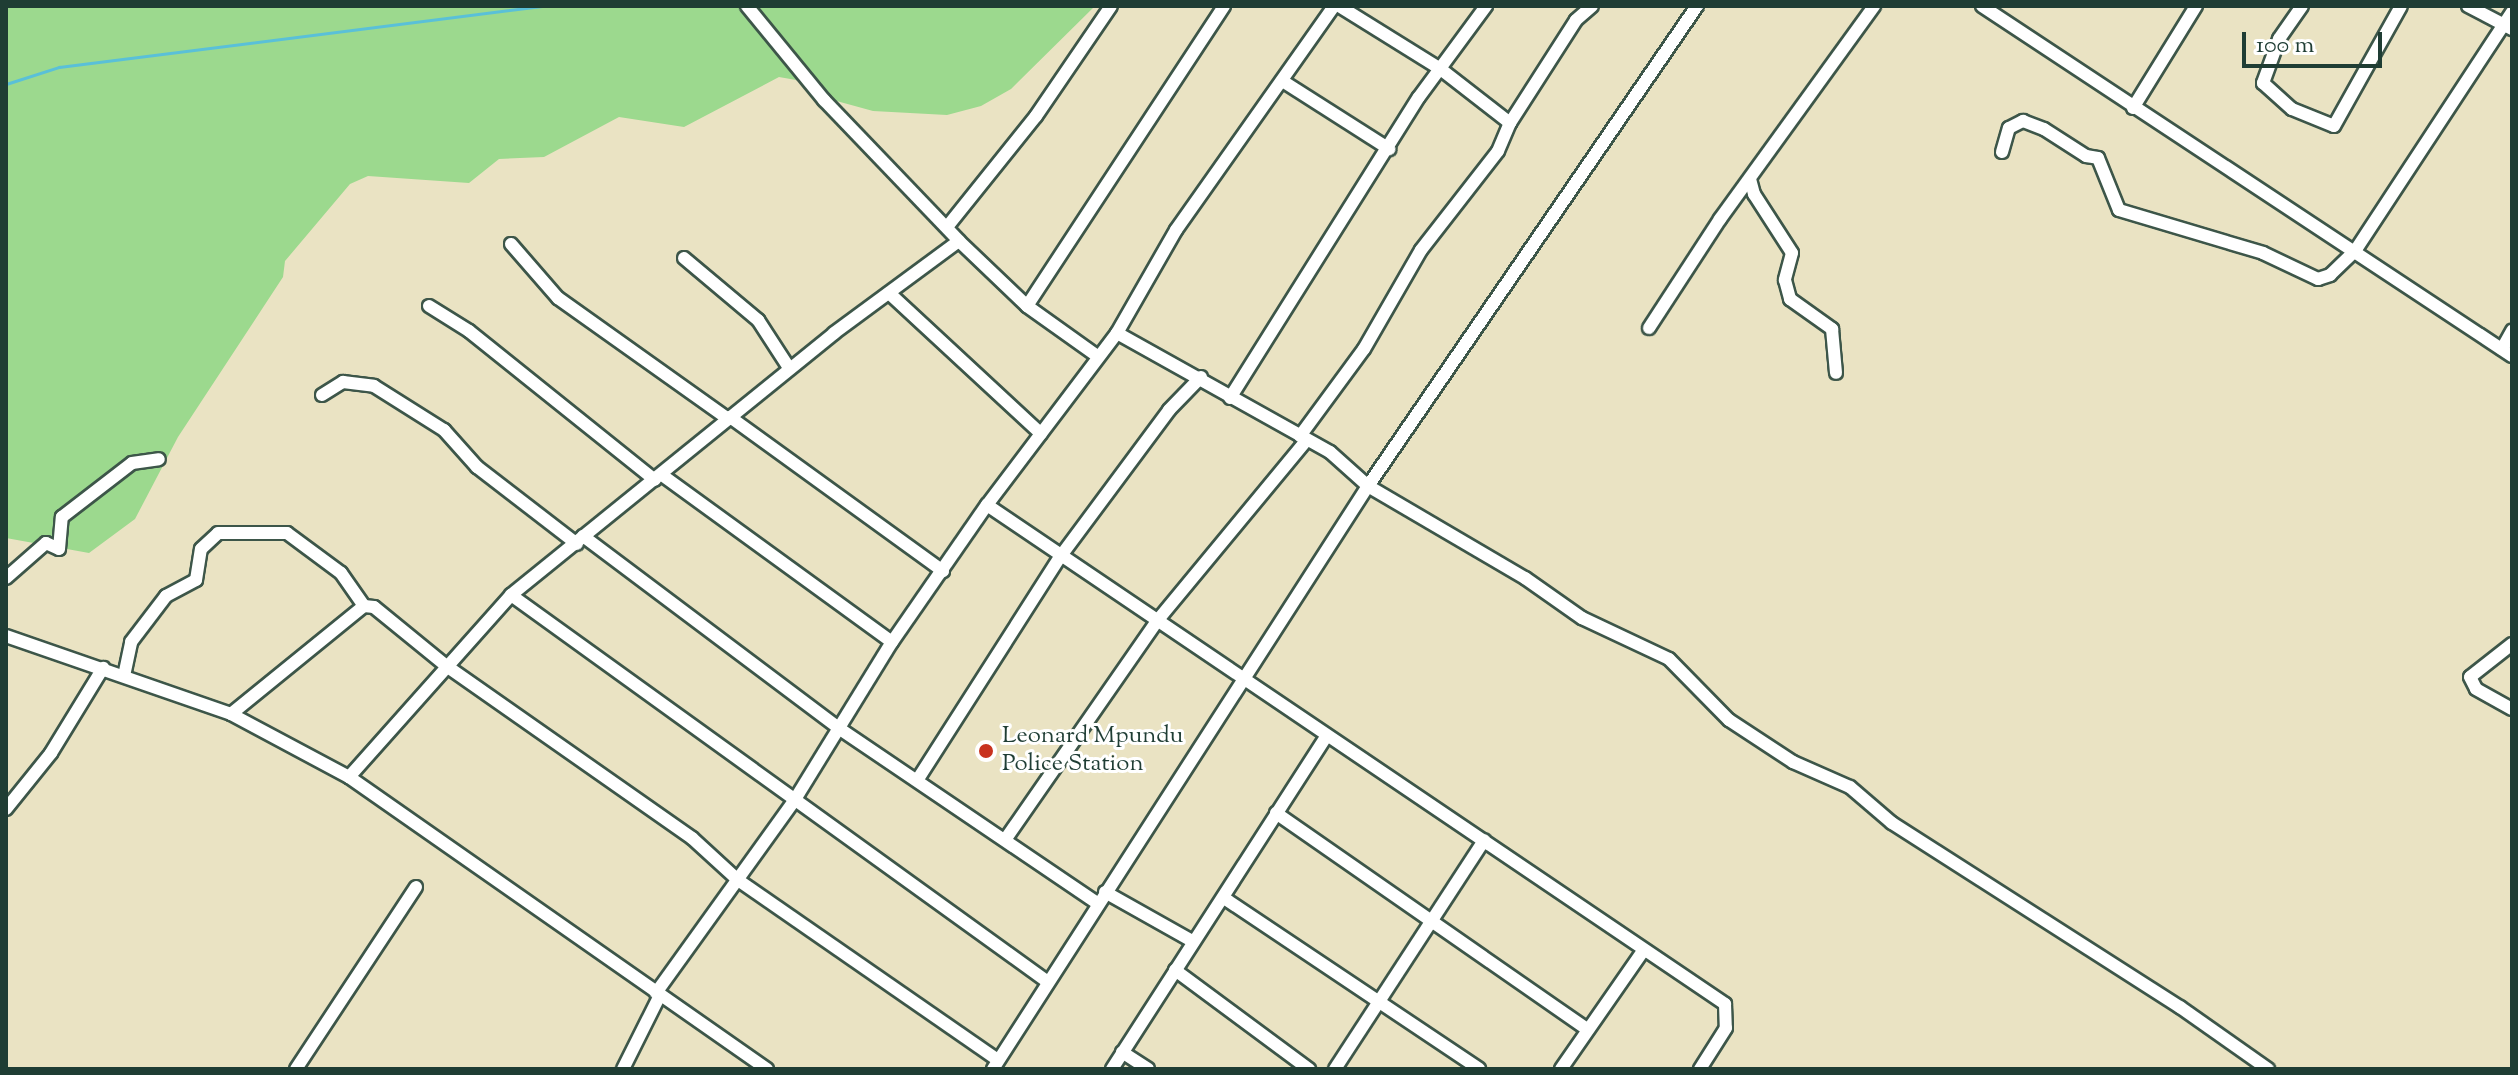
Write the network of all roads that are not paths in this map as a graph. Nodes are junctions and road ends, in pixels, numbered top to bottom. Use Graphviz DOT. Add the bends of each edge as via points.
graph roads {
  1 [pos="747,6"];
  2 [pos="1111,6"];
  3 [pos="1224,6"];
  4 [pos="1336,6"];
  5 [pos="1486,6"];
  6 [pos="1592,6"];
  7 [pos="1697,6"];
  8 [pos="1874,6"];
  9 [pos="1982,6"];
  10 [pos="2196,6"];
  11 [pos="2302,6"];
  12 [pos="2401,6"];
  13 [pos="2468,6"];
  14 [pos="2512,12"];
  15 [pos="2508,26"];
  16 [pos="1442,70"];
  17 [pos="1284,82"];
  18 [pos="2133,108"];
  19 [pos="1510,123"];
  20 [pos="1389,149"];
  21 [pos="2002,152"];
  22 [pos="1750,179"];
  23 [pos="947,227"];
  24 [pos="959,241"];
  25 [pos="511,244"];
  26 [pos="2355,251"];
  27 [pos="684,258"];
  28 [pos="889,293"];
  29 [pos="429,306"];
  30 [pos="1027,306"];
  31 [pos="1649,328"];
  32 [pos="2512,331"];
  33 [pos="1117,333"];
  34 [pos="2507,352"];
  35 [pos="1097,356"];
  36 [pos="789,368"];
  37 [pos="1836,373"];
  38 [pos="1201,377"];
  39 [pos="322,395"];
  40 [pos="1230,398"];
  41 [pos="729,418"];
  42 [pos="1041,434"];
  43 [pos="1304,438"];
  44 [pos="159,459"];
  45 [pos="658,477"];
  46 [pos="1368,486"];
  47 [pos="987,505"];
  48 [pos="580,540"];
  49 [pos="1060,557"];
  50 [pos="943,571"];
  51 [pos="6,578"];
  52 [pos="511,595"];
  53 [pos="364,606"];
  54 [pos="1157,621"];
  55 [pos="6,636"];
  56 [pos="892,642"];
  57 [pos="2512,644"];
  58 [pos="445,665"];
  59 [pos="103,668"];
  60 [pos="124,676"];
  61 [pos="1245,680"];
  62 [pos="2512,709"];
  63 [pos="231,714"];
  64 [pos="840,729"];
  65 [pos="1325,738"];
  66 [pos="349,777"];
  67 [pos="918,779"];
  68 [pos="794,801"];
  69 [pos="6,809"];
  70 [pos="1276,813"];
  71 [pos="1007,837"];
  72 [pos="1484,840"];
  73 [pos="738,880"];
  74 [pos="416,887"];
  75 [pos="1105,892"];
  76 [pos="1224,898"];
  77 [pos="1097,903"];
  78 [pos="1428,922"];
  79 [pos="1192,941"];
  80 [pos="1643,951"];
  81 [pos="1175,970"];
  82 [pos="1048,982"];
  83 [pos="658,994"];
  84 [pos="1379,1000"];
  85 [pos="1587,1029"];
  86 [pos="1122,1052"];
  87 [pos="996,1065"];
  88 [pos="296,1069"];
  89 [pos="623,1069"];
  90 [pos="767,1069"];
  91 [pos="1112,1069"];
  92 [pos="1148,1069"];
  93 [pos="1309,1069"];
  94 [pos="1335,1069"];
  95 [pos="1479,1069"];
  96 [pos="1561,1069"];
  97 [pos="1700,1069"];
  98 [pos="2268,1069"];
  1 -- 23 [label="street" via="824,100"];
  2 -- 23 [label="street" via="1036,116"];
  3 -- 30 [label="street"];
  4 -- 16 [label="street"];
  4 -- 17 [label="street"];
  5 -- 16 [label="street"];
  6 -- 19 [label="street" via="1576,20"];
  7 -- 46 [label="street"];
  8 -- 22 [label="street"];
  9 -- 18 [label="street"];
  10 -- 18 [label="street"];
  11 -- 12 [label="street" via="2279,39 2263,83 2268,93 2292,109 2334,126"];
  13 -- 15 [label="street"];
  14 -- 15 [label="street"];
  15 -- 26 [label="street"];
  16 -- 19 [label="street"];
  16 -- 20 [label="street" via="1419,97"];
  17 -- 20 [label="street"];
  17 -- 33 [label="street" via="1176,230"];
  18 -- 26 [label="street"];
  19 -- 43 [label="street" via="1498,151 1421,250"];
  20 -- 40 [label="street"];
  21 -- 26 [label="street" via="2009,128 2023,121 2044,129 2098,158 2119,210 2263,253 2310,277 2330,275"];
  22 -- 31 [label="street"];
  22 -- 37 [label="street" via="1792,253 1785,280 1790,299 1832,329"];
  23 -- 24 [label="street"];
  24 -- 28 [label="street"];
  24 -- 30 [label="street"];
  25 -- 41 [label="street" via="558,298"];
  26 -- 34 [label="street"];
  27 -- 36 [label="street" via="758,320"];
  28 -- 36 [label="street"];
  28 -- 42 [label="street"];
  29 -- 45 [label="street"];
  30 -- 35 [label="street"];
  32 -- 34 [label="street"];
  33 -- 35 [label="street"];
  33 -- 38 [label="street"];
  35 -- 42 [label="street"];
  36 -- 41 [label="street"];
  38 -- 40 [label="street"];
  38 -- 49 [label="street" via="1169,410"];
  39 -- 48 [label="street" via="343,382 374,386 444,430 477,467"];
  40 -- 43 [label="street"];
  41 -- 45 [label="street"];
  41 -- 50 [label="street"];
  42 -- 47 [label="street"];
  43 -- 46 [label="street" via="1330,452"];
  43 -- 54 [label="street"];
  44 -- 51 [label="street" via="132,463 62,517 59,549 46,543"];
  45 -- 48 [label="street"];
  45 -- 56 [label="street"];
  46 -- 61 [label="street"];
  46 -- 98 [label="street" via="1525,578 1582,618 1669,659 1729,720 1793,762 1850,787 1892,823"];
  47 -- 49 [label="street"];
  47 -- 50 [label="street"];
  48 -- 52 [label="street"];
  48 -- 64 [label="street"];
  49 -- 54 [label="street"];
  49 -- 67 [label="street"];
  50 -- 56 [label="street"];
  52 -- 58 [label="street"];
  52 -- 68 [label="street"];
  53 -- 58 [label="street" via="390,616"];
  53 -- 60 [label="street" via="341,573 287,533 218,533 201,549 200,575 166,596 131,642"];
  53 -- 63 [label="street"];
  54 -- 61 [label="street"];
  54 -- 71 [label="street"];
  55 -- 59 [label="street"];
  56 -- 64 [label="street"];
  57 -- 62 [label="street" via="2470,677 2476,689"];
  58 -- 66 [label="street"];
  58 -- 73 [label="street" via="692,838"];
  59 -- 60 [label="street"];
  59 -- 69 [label="street" via="51,753"];
  60 -- 63 [label="street"];
  61 -- 65 [label="street"];
  61 -- 75 [label="street"];
  63 -- 66 [label="street"];
  64 -- 67 [label="street"];
  64 -- 68 [label="street"];
  65 -- 70 [label="street"];
  65 -- 72 [label="street"];
  66 -- 83 [label="street"];
  67 -- 71 [label="street"];
  68 -- 73 [label="street"];
  68 -- 82 [label="street"];
  70 -- 76 [label="street"];
  70 -- 78 [label="street"];
  71 -- 77 [label="street"];
  72 -- 78 [label="street"];
  72 -- 80 [label="street"];
  73 -- 83 [label="street"];
  73 -- 87 [label="street"];
  74 -- 88 [label="street"];
  75 -- 77 [label="street"];
  75 -- 79 [label="street"];
  76 -- 79 [label="street"];
  76 -- 84 [label="street"];
  77 -- 82 [label="street"];
  78 -- 84 [label="street"];
  78 -- 85 [label="street"];
  79 -- 81 [label="street"];
  80 -- 85 [label="street"];
  80 -- 97 [label="street" via="1725,1004 1726,1028"];
  81 -- 86 [label="street"];
  81 -- 93 [label="street"];
  82 -- 87 [label="street"];
  83 -- 89 [label="street"];
  83 -- 90 [label="street"];
  84 -- 94 [label="street"];
  84 -- 95 [label="street"];
  85 -- 96 [label="street"];
  86 -- 91 [label="street"];
  86 -- 92 [label="street"];
}
